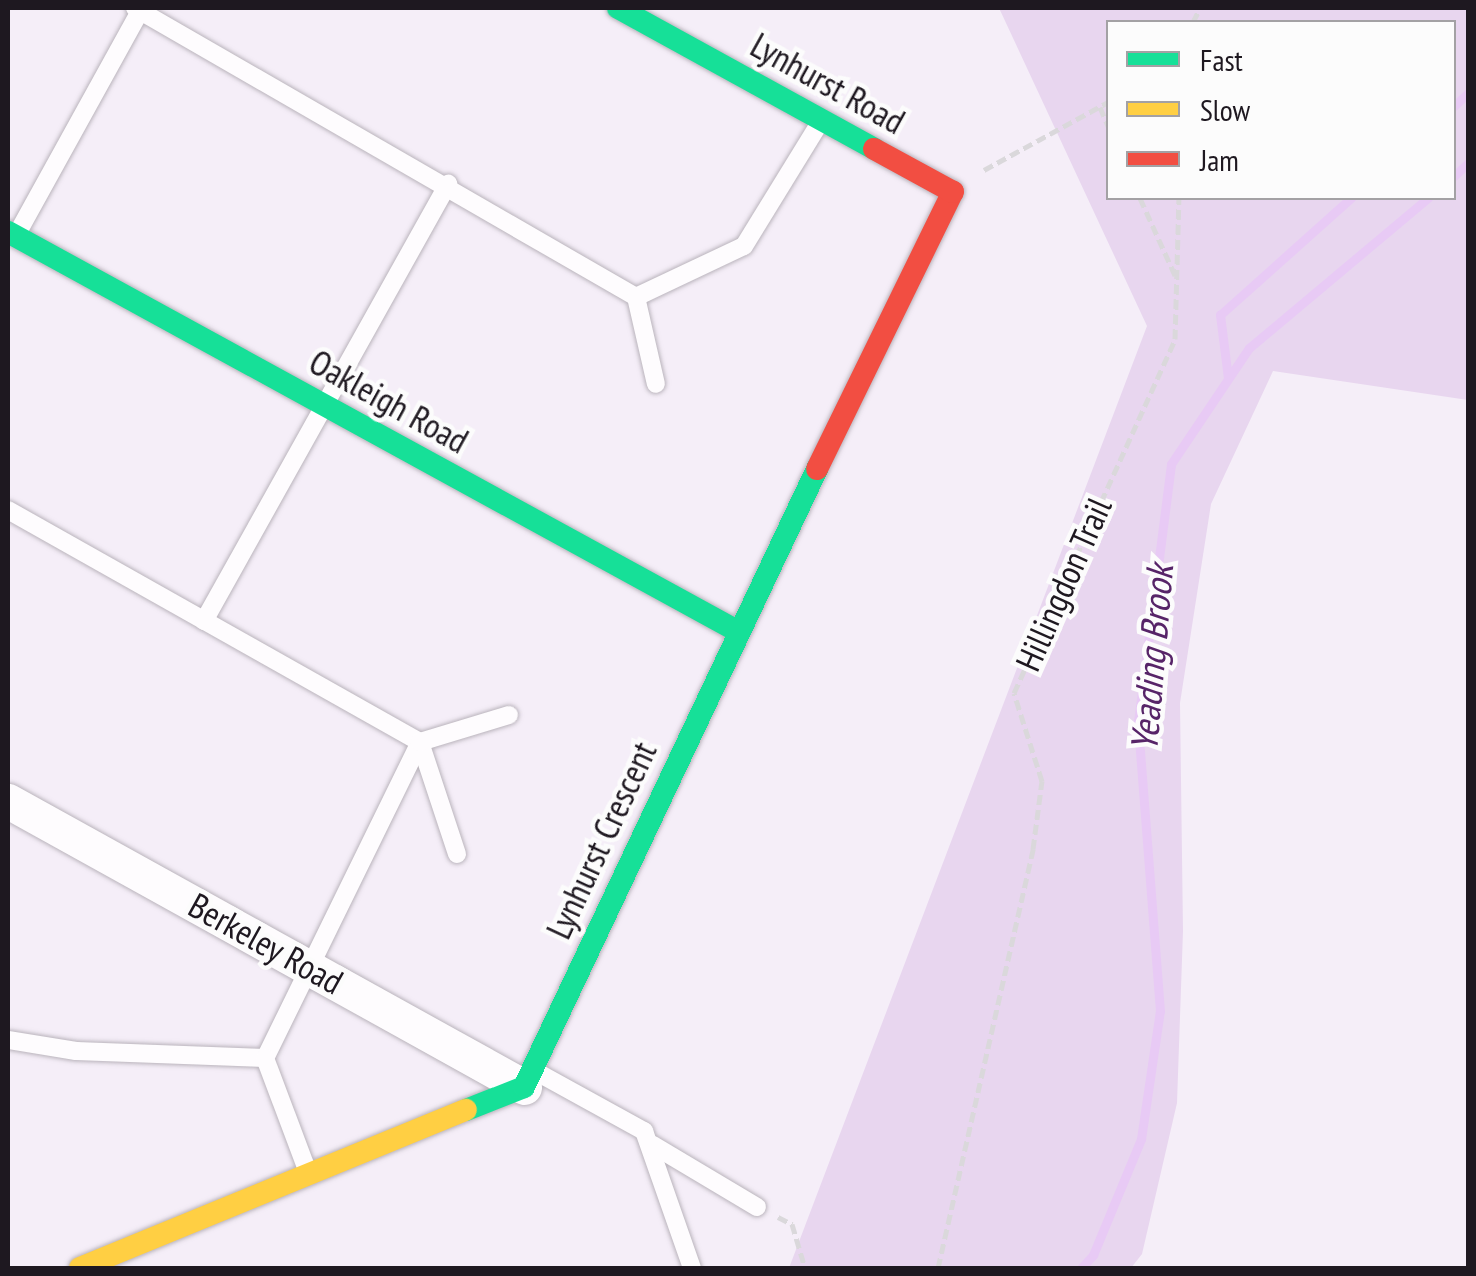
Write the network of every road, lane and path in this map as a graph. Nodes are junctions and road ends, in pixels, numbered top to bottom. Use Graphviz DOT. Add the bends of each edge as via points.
graph roads {
  1 [pos="139,8"];
  2 [pos="618,8"];
  3 [pos="1106,103"];
  4 [pos="1100,106"];
  5 [pos="822,120"];
  6 [pos="1106,121"];
  7 [pos="448,184"];
  8 [pos="953,192"];
  9 [pos="1141,200"];
  10 [pos="1179,200"];
  11 [pos="10,240"];
  12 [pos="1176,278"];
  13 [pos="636,297"];
  14 [pos="656,384"];
  15 [pos="322,404"];
  16 [pos="8,510"];
  17 [pos="204,620"];
  18 [pos="737,631"];
  19 [pos="509,715"];
  20 [pos="420,742"];
  21 [pos="8,802"];
  22 [pos="457,854"];
  23 [pos="310,966"];
  24 [pos="8,1040"];
  25 [pos="266,1058"];
  26 [pos="528,1078"];
  27 [pos="653,1145"];
  28 [pos="310,1175"];
  29 [pos="757,1207"];
  30 [pos="94,1266"];
  31 [pos="692,1268"];
  32 [pos="805,1268"];
  33 [pos="938,1268"];
  1 -- 7 [label="lane"];
  1 -- 11 [label="lane"];
  2 -- 5 [label="street, Lynhurst Road"];
  3 -- 4 [label="path"];
  4 -- 6 [label="path"];
  4 -- 8 [label="path"];
  5 -- 8 [label="street, Lynhurst Road"];
  5 -- 13 [label="lane" via="744,246"];
  7 -- 13 [label="lane"];
  7 -- 15 [label="lane"];
  8 -- 18 [label="street, Lynhurst Crescent"];
  9 -- 12 [label="path"];
  10 -- 12 [label="path, Hillingdon Trail"];
  11 -- 15 [label="street, Oakleigh Road"];
  12 -- 33 [label="path, Hillingdon Trail" via="1175,339 1014,693 1042,781 1038,815"];
  13 -- 14 [label="lane"];
  15 -- 17 [label="lane"];
  15 -- 18 [label="street, Oakleigh Road"];
  16 -- 17 [label="lane"];
  17 -- 20 [label="lane"];
  18 -- 26 [label="street, Lynhurst Crescent"];
  19 -- 20 [label="lane"];
  20 -- 22 [label="lane"];
  20 -- 23 [label="lane"];
  21 -- 23 [label="street, Berkeley Road"];
  23 -- 25 [label="lane"];
  23 -- 26 [label="street, Berkeley Road"];
  24 -- 25 [label="lane" via="76,1050"];
  25 -- 28 [label="lane"];
  26 -- 27 [label="lane" via="644,1131"];
  26 -- 28 [label="street"];
  27 -- 29 [label="lane"];
  27 -- 31 [label="lane"];
  28 -- 30 [label="street"];
  29 -- 32 [label="path" via="792,1224"];
}
